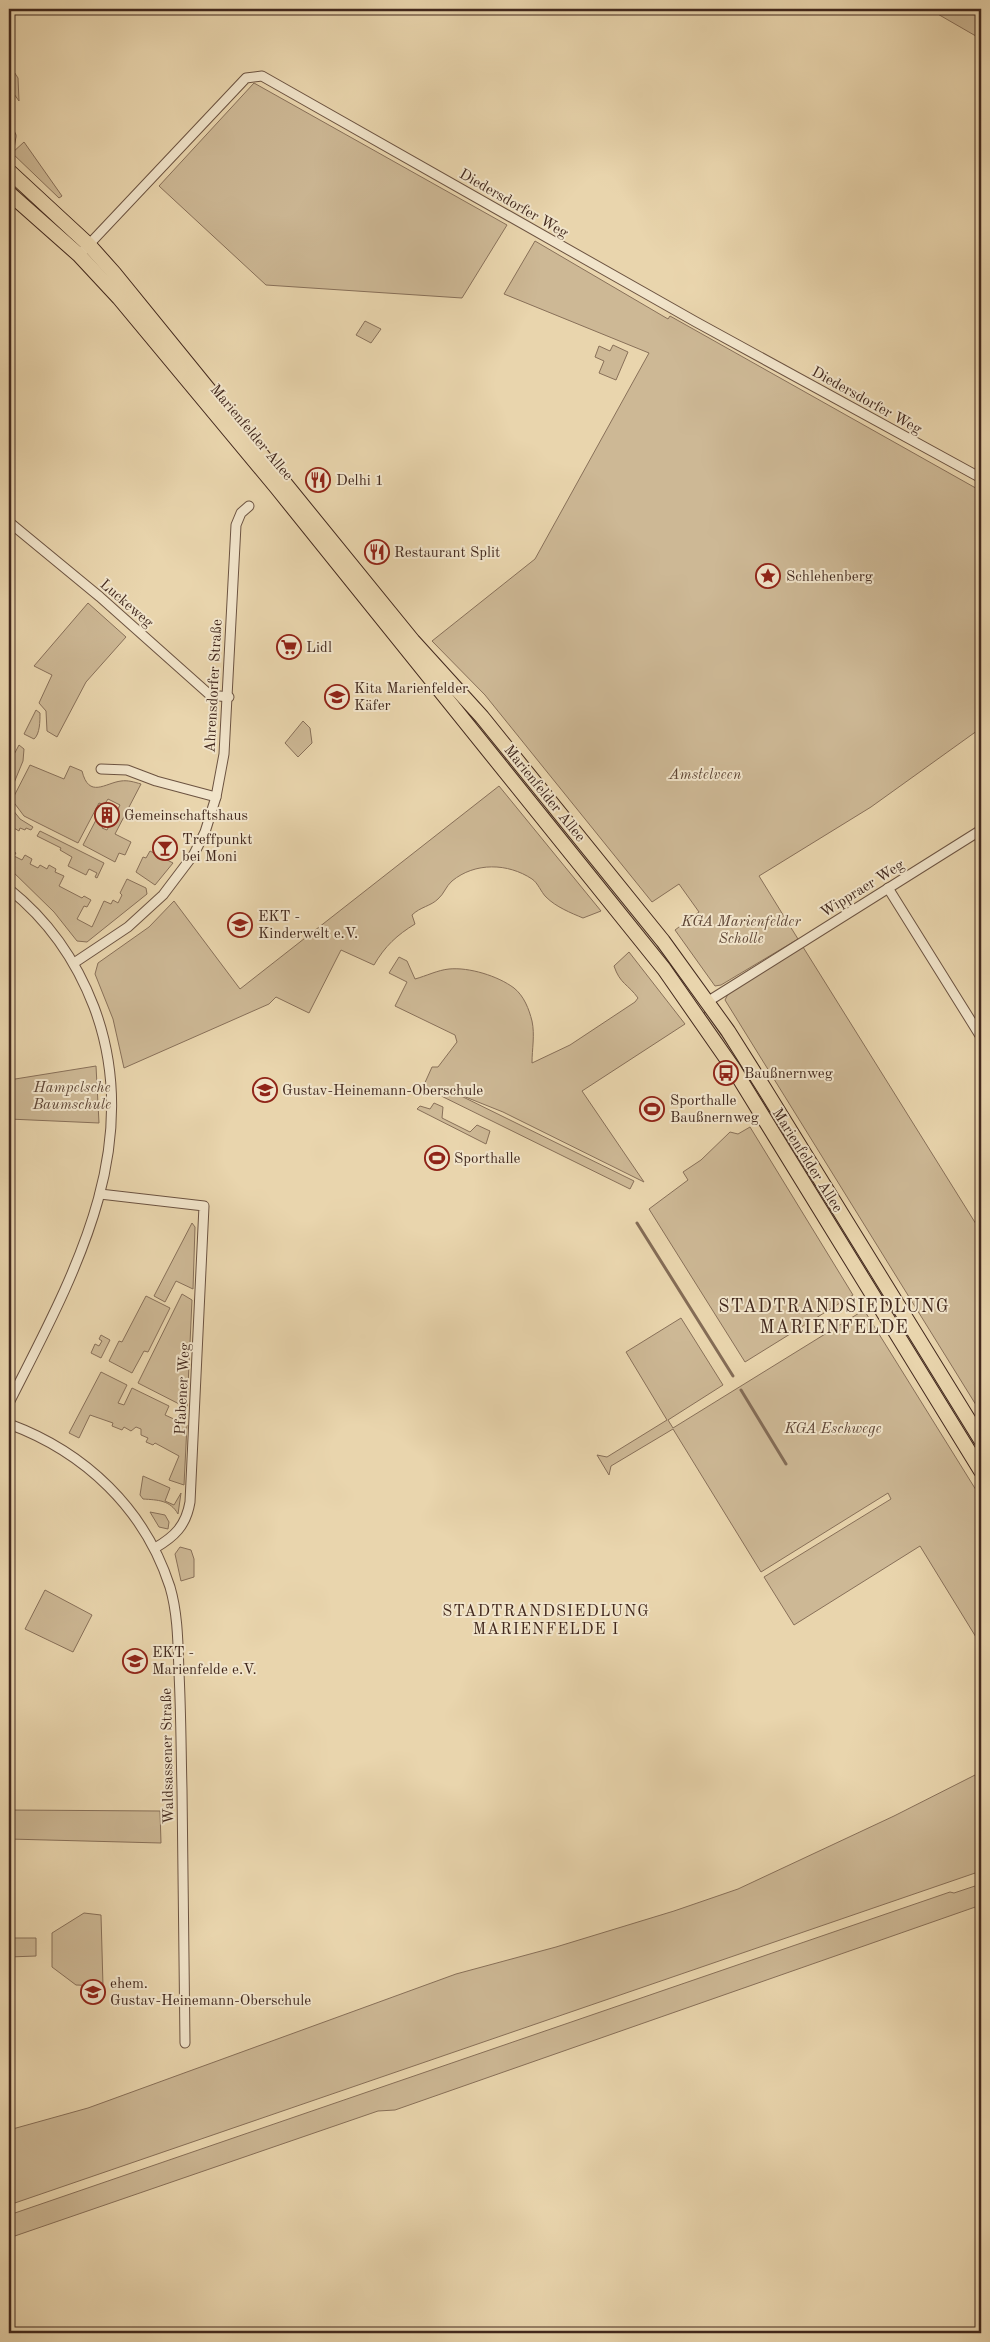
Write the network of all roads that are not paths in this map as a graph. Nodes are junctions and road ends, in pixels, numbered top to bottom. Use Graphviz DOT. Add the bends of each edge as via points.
graph roads {
  1 [pos="9,132"];
  2 [pos="9,149"];
  3 [pos="9,171"];
  4 [pos="9,193"];
  5 [pos="89,245"];
  6 [pos="79,255"];
  7 [pos="981,478"];
  8 [pos="248,506"];
  9 [pos="9,522"];
  10 [pos="229,697"];
  11 [pos="101,769"];
  12 [pos="216,797"];
  13 [pos="981,830"];
  14 [pos="888,888"];
  15 [pos="9,889"];
  16 [pos="74,963"];
  17 [pos="707,1002"];
  18 [pos="981,1037"];
  19 [pos="100,1194"];
  20 [pos="9,1403"];
  21 [pos="9,1424"];
  22 [pos="981,1440"];
  23 [pos="981,1471"];
  24 [pos="155,1548"];
  25 [pos="185,2043"];
  1 -- 2 [label="street" via="12,136"];
  3 -- 5 [label="main road, Marienfelder Allee"];
  4 -- 6 [label="main road, Marienfelder Allee"];
  5 -- 6 [label="street, Diedersdorfer Weg"];
  5 -- 7 [label="street, Diedersdorfer Weg" via="246,78 262,76 696,322"];
  5 -- 17 [label="main road, Marienfelder Allee" via="413,641 525,768 663,941"];
  6 -- 23 [label="main road, Marienfelder Allee" via="119,298 277,488 664,969 733,1068"];
  8 -- 10 [label="street, Ahrensdorfer Straße" via="236,525"];
  9 -- 10 [label="street, Luckeweg" via="100,597 210,695"];
  10 -- 12 [label="street, Ahrensdorfer Straße"];
  11 -- 12 [label="street" via="127,770"];
  12 -- 16 [label="street, Ahrensdorfer Straße" via="194,854 163,895 128,927"];
  13 -- 14 [label="street, Wippraer Weg"];
  14 -- 17 [label="street, Wippraer Weg"];
  14 -- 18 [label="street"];
  15 -- 16 [label="street" via="40,918"];
  16 -- 19 [label="street" via="100,1025 110,1070 111,1135"];
  17 -- 22 [label="main road, Marienfelder Allee" via="764,1088"];
  19 -- 20 [label="street" via="68,1283"];
  19 -- 24 [label="street, Pfabener Weg" via="204,1206 190,1502 183,1525 169,1540"];
  21 -- 24 [label="street, Waldsassener Straße" via="46,1441 103,1480 132,1512"];
  24 -- 25 [label="street, Waldsassener Straße" via="170,1588 179,1651"];
}
